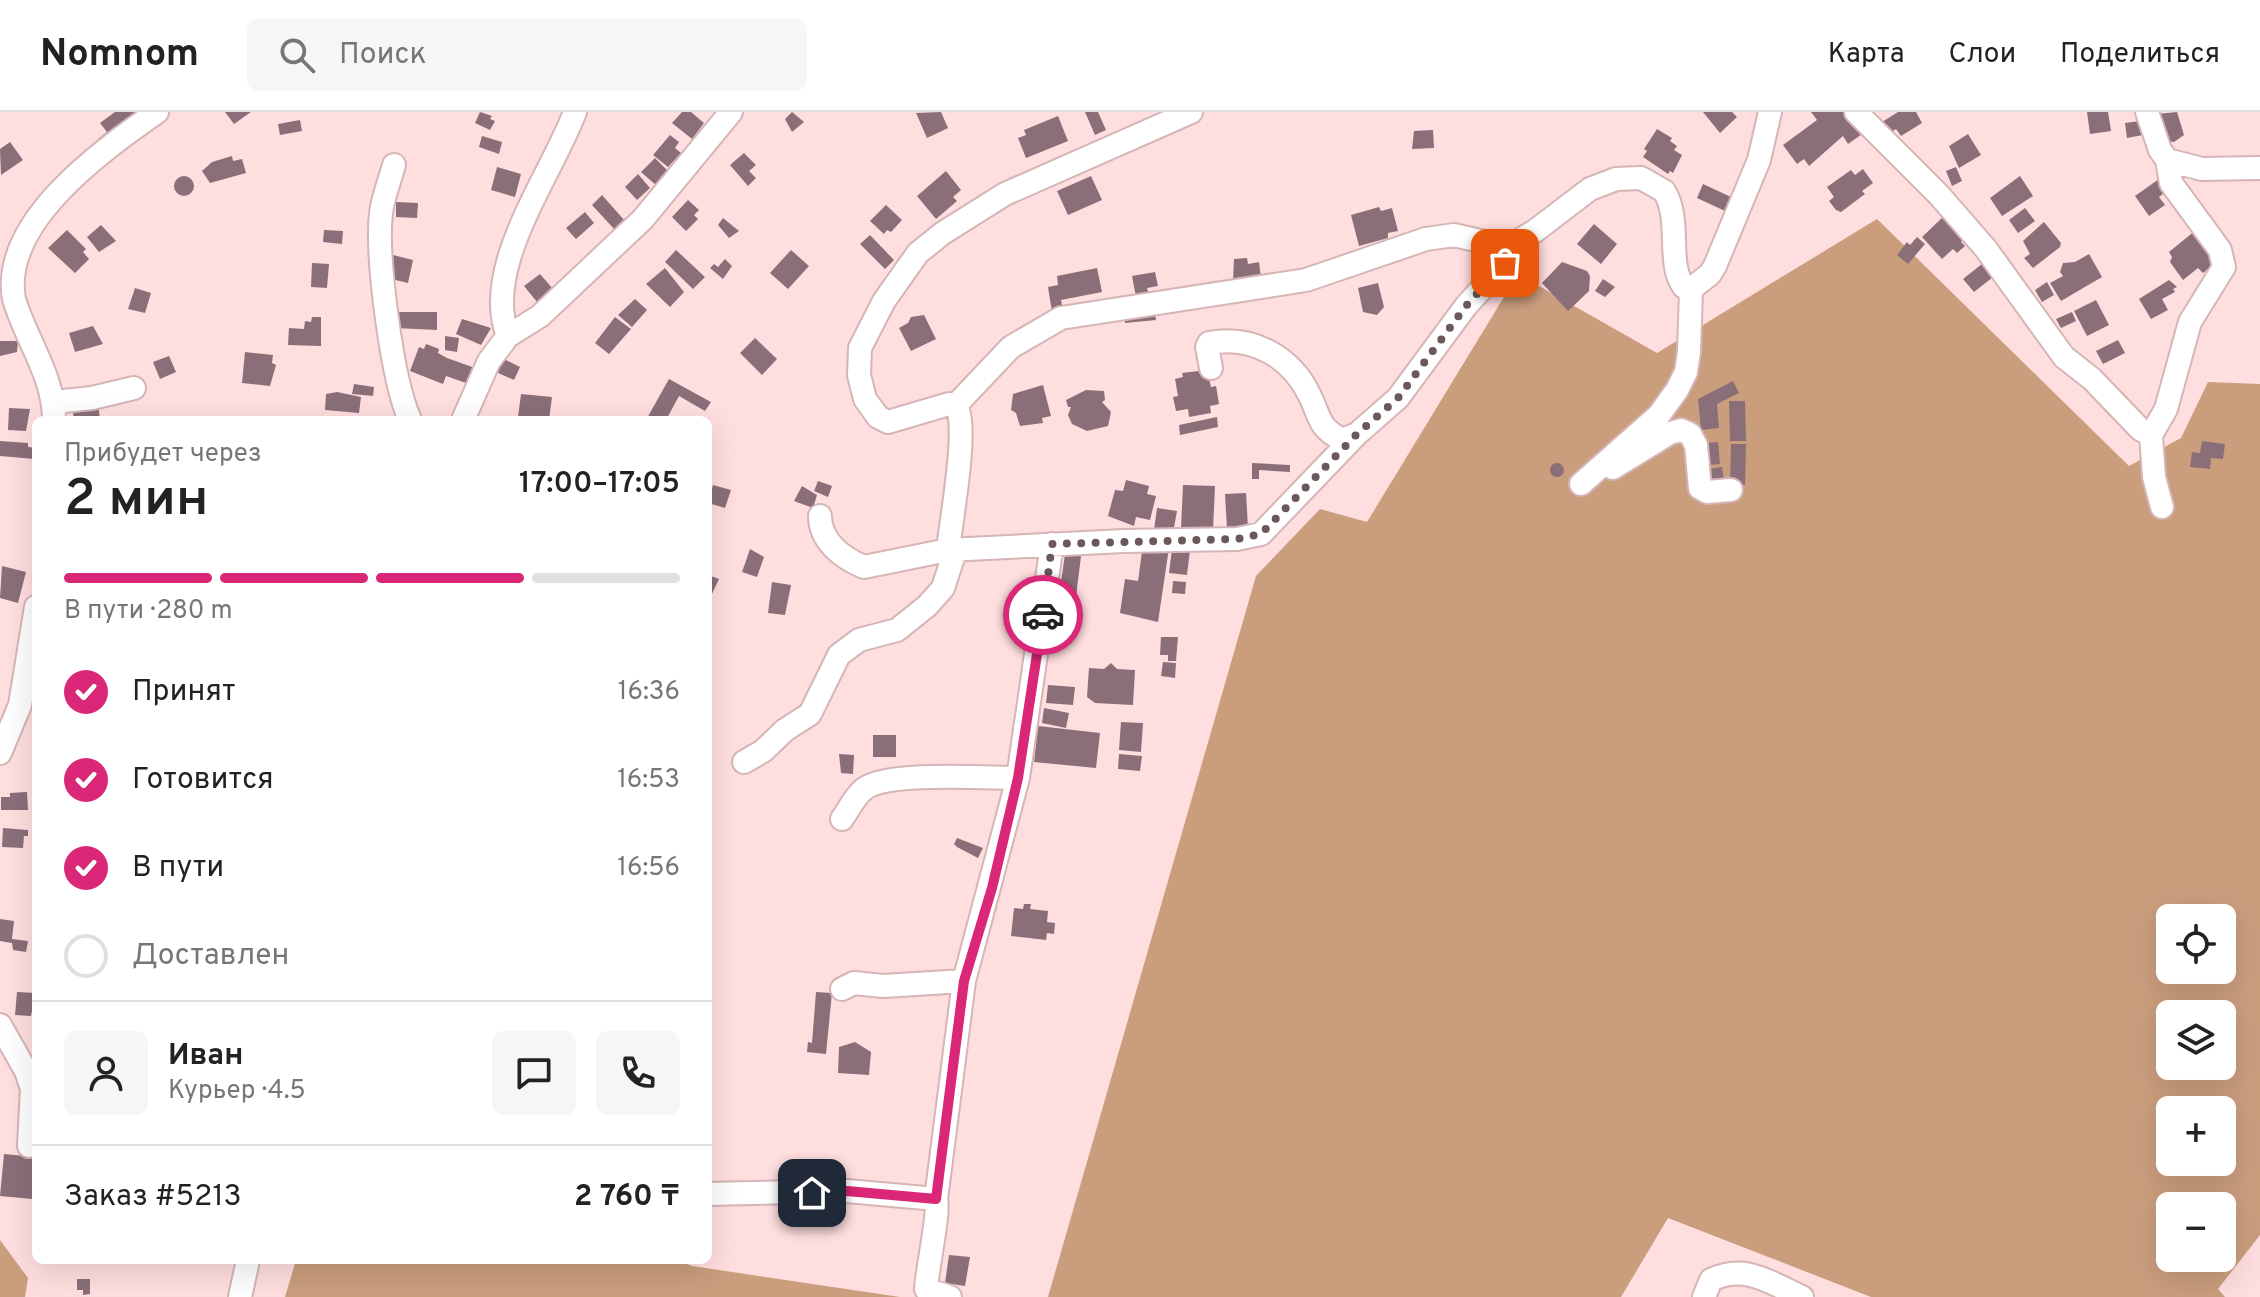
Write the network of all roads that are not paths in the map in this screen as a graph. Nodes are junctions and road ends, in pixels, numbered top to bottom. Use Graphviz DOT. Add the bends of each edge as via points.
graph roads {
  1 [pos="157,112"];
  2 [pos="575,112"];
  3 [pos="731,112"];
  4 [pos="1191,112"];
  5 [pos="1770,112"];
  6 [pos="1856,112"];
  7 [pos="2147,112"];
  8 [pos="2167,160"];
  9 [pos="394,165"];
  10 [pos="2188,167"];
  11 [pos="2260,168"];
  12 [pos="2171,183"];
  13 [pos="1511,245"];
  14 [pos="1691,289"];
  15 [pos="508,336"];
  16 [pos="1211,368"];
  17 [pos="134,388"];
  18 [pos="956,405"];
  19 [pos="54,413"];
  20 [pos="409,416"];
  21 [pos="465,416"];
  22 [pos="1357,434"];
  23 [pos="2151,435"];
  24 [pos="1731,490"];
  25 [pos="2162,507"];
  26 [pos="820,516"];
  27 [pos="1052,544"];
  28 [pos="952,549"];
  29 [pos="32,632"];
  30 [pos="0,753"];
  31 [pos="744,762"];
  32 [pos="1018,778"];
  33 [pos="842,819"];
  34 [pos="964,981"];
  35 [pos="842,989"];
  36 [pos="0,1025"];
  37 [pos="29,1146"];
  38 [pos="712,1194"];
  39 [pos="936,1199"];
  40 [pos="247,1264"];
  41 [pos="240,1297"];
  42 [pos="950,1297"];
  43 [pos="1704,1297"];
  44 [pos="1802,1297"];
  1 -- 19 [label="street" via="93,159 53,197 29,222 15,248 13,298"];
  2 -- 15 [label="street" via="511,251 502,321"];
  3 -- 15 [label="street" via="643,219 540,316"];
  4 -- 18 [label="street" via="1005,194 918,253 867,331 859,362 865,399 888,422"];
  5 -- 14 [label="street" via="1759,160 1715,266"];
  6 -- 23 [label="street" via="1986,249 2064,357"];
  7 -- 8 [label="street"];
  8 -- 10 [label="street"];
  8 -- 12 [label="street"];
  9 -- 20 [label="street" via="381,212 382,257 397,371"];
  10 -- 11 [label="street"];
  10 -- 12 [label="street" via="2177,168"];
  12 -- 23 [label="street" via="2220,250 2224,267 2190,322 2166,409"];
  13 -- 14 [label="street" via="1590,189 1616,179 1641,178 1659,186 1669,199 1677,276"];
  13 -- 18 [label="street" via="1454,235 1426,239 1297,282 1061,318 1011,347"];
  13 -- 22 [label="street" via="1505,263 1398,398"];
  14 -- 24 [label="street" via="1689,352 1677,390 1659,415 1584,483 1681,430 1696,445 1700,488"];
  15 -- 21 [label="street" via="489,361"];
  16 -- 22 [label="street" via="1209,343 1247,342 1279,357 1300,379 1327,431 1342,440"];
  17 -- 19 [label="street" via="64,401"];
  18 -- 28 [label="street" via="961,415"];
  22 -- 27 [label="street" via="1261,534"];
  23 -- 25 [label="street"];
  26 -- 28 [label="street" via="826,539 864,567"];
  27 -- 28 [label="street"];
  27 -- 32 [label="street"];
  28 -- 31 [label="street" via="943,588 927,606 897,630 859,640 839,655 810,714"];
  29 -- 30 [label="street" via="20,705"];
  32 -- 33 [label="street" via="919,778 873,784 863,789"];
  32 -- 34 [label="street"];
  34 -- 35 [label="street" via="854,983"];
  34 -- 39 [label="street"];
  36 -- 37 [label="street" via="32,1089"];
  38 -- 39 [label="street" via="847,1191"];
  39 -- 42 [label="street" via="926,1289"];
  40 -- 41 [label="street"];
  43 -- 44 [label="street" via="1711,1280 1745,1271"];
}
